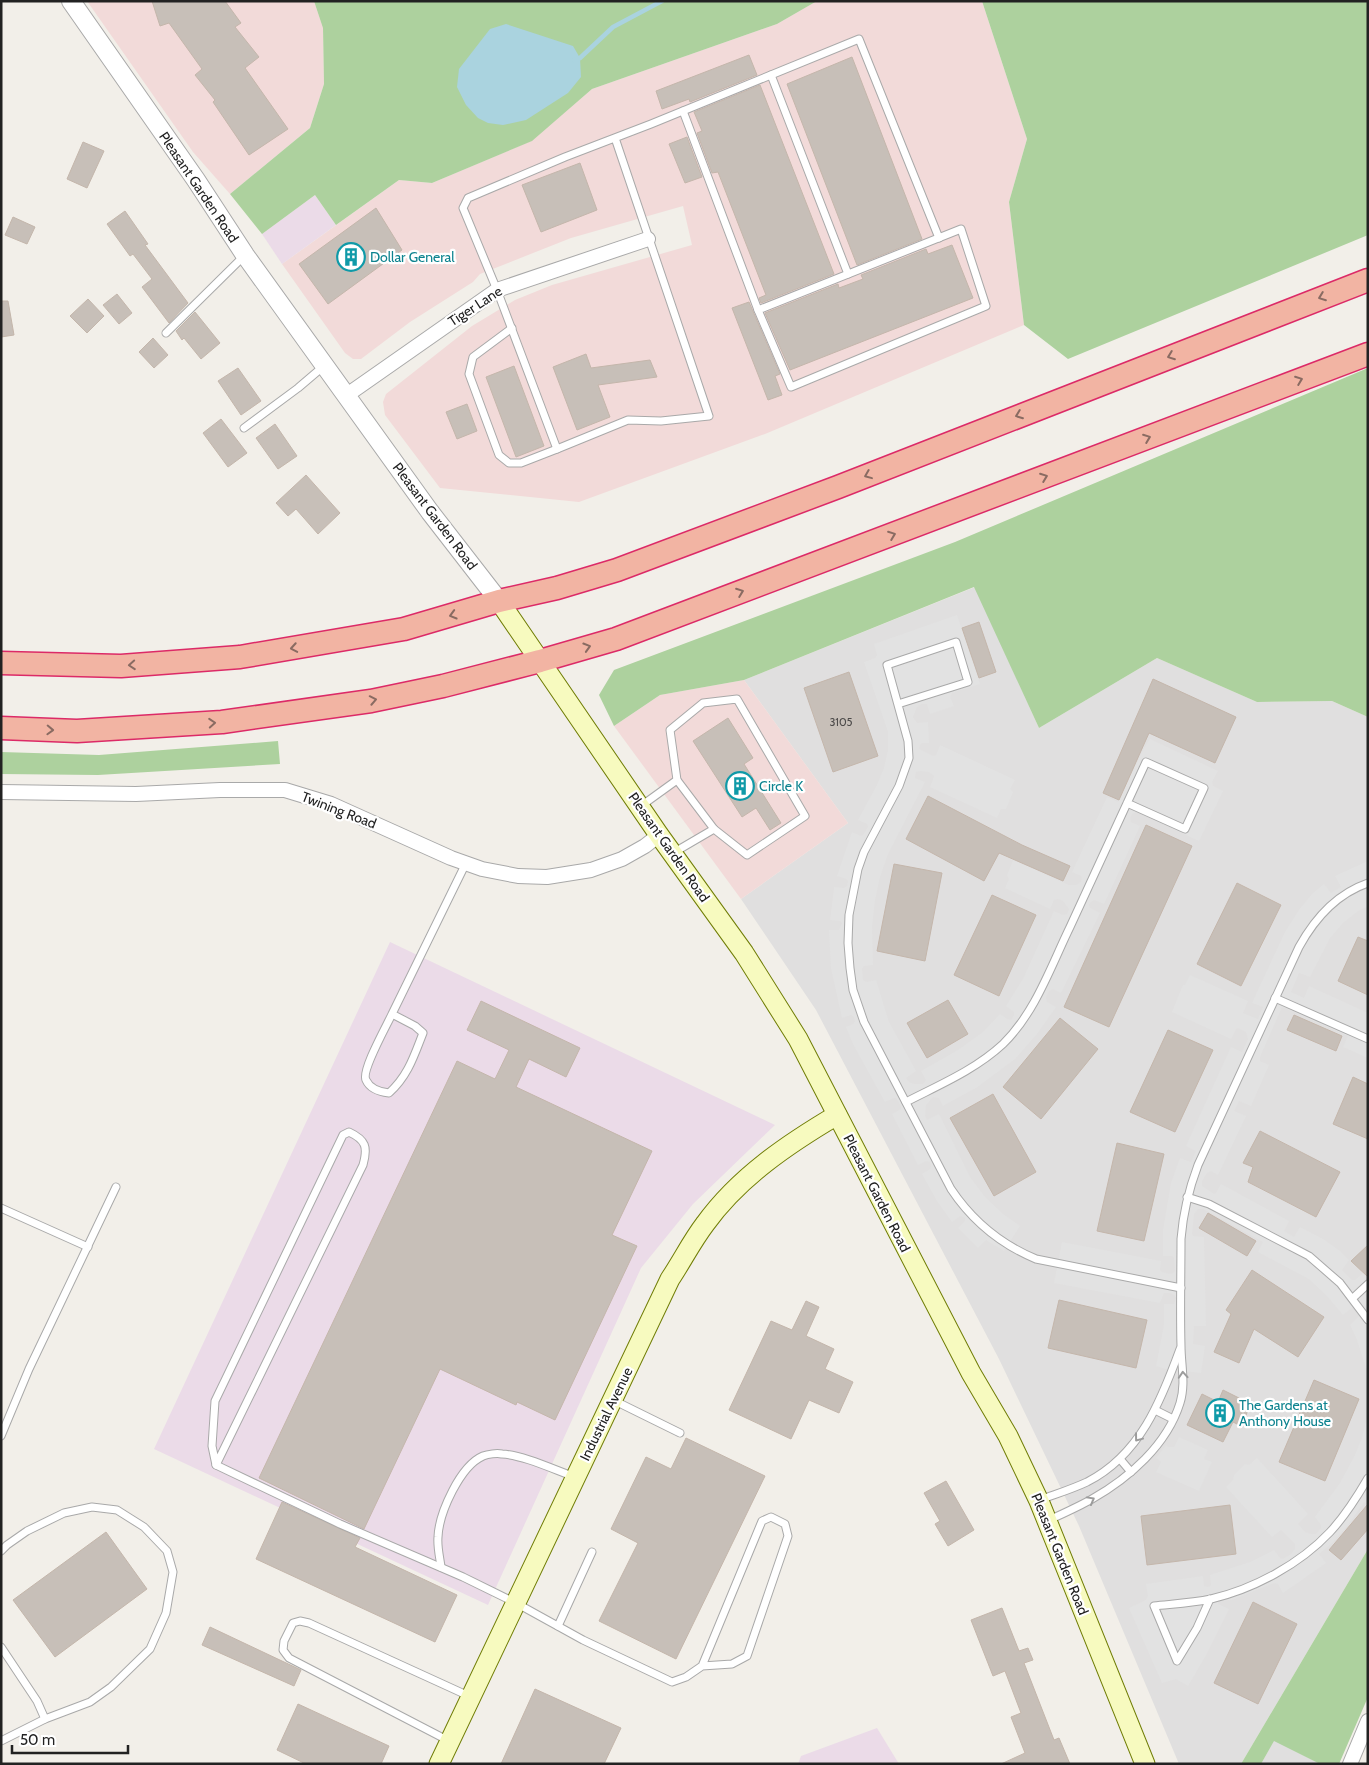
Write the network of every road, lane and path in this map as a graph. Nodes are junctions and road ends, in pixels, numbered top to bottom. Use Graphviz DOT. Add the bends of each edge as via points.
graph roads {
  1 [pos="71,1"];
  2 [pos="770,75"];
  3 [pos="683,111"];
  4 [pos="615,138"];
  5 [pos="939,238"];
  6 [pos="648,239"];
  7 [pos="245,255"];
  8 [pos="848,274"];
  9 [pos="1368,280"];
  10 [pos="497,290"];
  11 [pos="758,310"];
  12 [pos="512,328"];
  13 [pos="166,333"];
  14 [pos="1368,354"];
  15 [pos="325,365"];
  16 [pos="347,395"];
  17 [pos="244,428"];
  18 [pos="557,450"];
  19 [pos="499,601"];
  20 [pos="540,661"];
  21 [pos="1,663"];
  22 [pos="898,704"];
  23 [pos="1,728"];
  24 [pos="677,780"];
  25 [pos="1,792"];
  26 [pos="1127,803"];
  27 [pos="640,807"];
  28 [pos="714,829"];
  29 [pos="659,835"];
  30 [pos="672,853"];
  31 [pos="466,863"];
  32 [pos="1368,883"];
  33 [pos="1275,998"];
  34 [pos="392,1014"];
  35 [pos="1368,1039"];
  36 [pos="906,1102"];
  37 [pos="837,1115"];
  38 [pos="116,1187"];
  39 [pos="1187,1197"];
  40 [pos="1,1208"];
  41 [pos="88,1247"];
  42 [pos="1368,1284"];
  43 [pos="1181,1288"];
  44 [pos="1353,1298"];
  45 [pos="1368,1320"];
  46 [pos="1181,1346"];
  47 [pos="612,1400"];
  48 [pos="1155,1410"];
  49 [pos="5,1419"];
  50 [pos="1173,1419"];
  51 [pos="680,1433"];
  52 [pos="1,1436"];
  53 [pos="1120,1459"];
  54 [pos="216,1465"];
  55 [pos="1131,1472"];
  56 [pos="576,1477"];
  57 [pos="1368,1478"];
  58 [pos="1039,1501"];
  59 [pos="1047,1521"];
  60 [pos="1,1551"];
  61 [pos="592,1552"];
  62 [pos="441,1567"];
  63 [pos="1210,1599"];
  64 [pos="516,1603"];
  65 [pos="558,1626"];
  66 [pos="1,1647"];
  67 [pos="702,1666"];
  68 [pos="471,1697"];
  69 [pos="45,1719"];
  70 [pos="1368,1721"];
  71 [pos="1,1741"];
  72 [pos="450,1741"];
  73 [pos="439,1764"];
  74 [pos="1144,1764"];
  75 [pos="1350,1764"];
  1 -- 7 [label="street, Pleasant Garden Road"];
  2 -- 3 [label="lane"];
  2 -- 5 [label="lane" via="859,39"];
  2 -- 8 [label="lane"];
  3 -- 4 [label="lane"];
  3 -- 11 [label="lane"];
  4 -- 6 [label="lane"];
  4 -- 10 [label="lane" via="468,198 464,208"];
  5 -- 8 [label="lane"];
  5 -- 11 [label="lane" via="961,229 986,306 791,386"];
  6 -- 10 [label="street, Tiger Lane"];
  6 -- 18 [label="lane" via="709,416 661,421 628,420"];
  7 -- 13 [label="lane"];
  7 -- 15 [label="street, Pleasant Garden Road"];
  8 -- 11 [label="lane"];
  9 -- 19 [label="highway, one-way" via="838,487 626,566 557,588"];
  10 -- 12 [label="lane"];
  10 -- 16 [label="street, Tiger Lane"];
  12 -- 18 [label="lane"];
  12 -- 18 [label="lane" via="472,357 469,374 499,455 509,463 521,463"];
  20 -- 14 [label="highway, one-way" via="616,639"];
  15 -- 16 [label="street, Pleasant Garden Road"];
  15 -- 17 [label="lane"];
  16 -- 19 [label="street, Pleasant Garden Road" via="430,512"];
  19 -- 20 [label="main road, Pleasant Garden Road"];
  19 -- 21 [label="highway, one-way" via="404,629 240,657 121,666"];
  23 -- 20 [label="highway, one-way" via="76,731 222,722 371,701"];
  20 -- 27 [label="main road, Pleasant Garden Road"];
  22 -- 22 [label="lane" via="886,665 956,642 968,682"];
  22 -- 36 [label="lane" via="909,758 858,869 849,915 848,943 853,990 864,1022"];
  24 -- 27 [label="lane"];
  24 -- 28 [label="lane"];
  24 -- 28 [label="lane" via="670,730 703,702 737,699 805,816 747,855"];
  25 -- 31 [label="street, Twining Road" via="136,794 285,790 332,804"];
  26 -- 26 [label="lane" via="1146,762 1204,788 1186,829"];
  26 -- 36 [label="lane" via="1053,963 1019,1025 1003,1044 965,1072"];
  27 -- 29 [label="main road, Pleasant Garden Road"];
  28 -- 30 [label="lane"];
  29 -- 30 [label="main road, Pleasant Garden Road"];
  29 -- 31 [label="street, Twining Road" via="622,859 591,870 556,876 518,876"];
  30 -- 37 [label="main road, Pleasant Garden Road" via="744,953 798,1039"];
  31 -- 34 [label="lane"];
  32 -- 33 [label="lane" via="1333,903 1309,929"];
  33 -- 35 [label="lane"];
  33 -- 39 [label="lane" via="1198,1165"];
  34 -- 34 [label="lane" via="365,1070 366,1080 377,1092 389,1093 400,1083 423,1033"];
  36 -- 43 [label="lane" via="961,1204 1003,1243 1018,1252 1054,1264"];
  37 -- 47 [label="main road, Industrial Avenue" via="791,1143 744,1179 705,1223 670,1279"];
  37 -- 58 [label="main road, Pleasant Garden Road" via="971,1374 1008,1436"];
  38 -- 41 [label="lane"];
  39 -- 43 [label="lane" via="1182,1223"];
  39 -- 44 [label="lane" via="1209,1204 1309,1256"];
  40 -- 41 [label="lane"];
  41 -- 49 [label="lane"];
  42 -- 44 [label="lane"];
  43 -- 46 [label="lane"];
  44 -- 45 [label="lane"];
  46 -- 48 [label="lane"];
  50 -- 46 [label="lane, one-way" via="1184,1385"];
  47 -- 51 [label="lane"];
  47 -- 56 [label="main road, Industrial Avenue"];
  48 -- 50 [label="lane"];
  48 -- 53 [label="lane, one-way"];
  49 -- 52 [label="lane"];
  50 -- 55 [label="lane" via="1152,1452"];
  53 -- 55 [label="lane"];
  53 -- 58 [label="lane" via="1087,1482"];
  54 -- 54 [label="lane" via="363,1165 367,1152 364,1143 349,1132 343,1135 215,1401 212,1446"];
  54 -- 62 [label="lane" via="340,1524"];
  59 -- 55 [label="lane, one-way" via="1091,1500"];
  56 -- 62 [label="lane" via="512,1456 483,1456 469,1466 444,1509 438,1537"];
  56 -- 64 [label="main road, Industrial Avenue"];
  57 -- 63 [label="lane" via="1353,1504 1311,1550 1257,1582"];
  58 -- 59 [label="main road, Pleasant Garden Road"];
  59 -- 74 [label="main road, Pleasant Garden Road"];
  60 -- 69 [label="lane" via="28,1531 64,1514 92,1507 117,1510 144,1528 167,1551 173,1572 166,1613 150,1649 111,1687 90,1702"];
  61 -- 65 [label="lane"];
  62 -- 64 [label="lane"];
  63 -- 63 [label="lane" via="1154,1606 1177,1661 1197,1628"];
  64 -- 65 [label="lane"];
  64 -- 68 [label="main road, Industrial Avenue"];
  65 -- 67 [label="lane" via="672,1682"];
  66 -- 69 [label="lane" via="37,1700"];
  67 -- 67 [label="lane" via="762,1521 771,1517 785,1524 788,1536 746,1656 732,1664"];
  68 -- 72 [label="main road, Industrial Avenue"];
  68 -- 72 [label="lane" via="309,1623 293,1623 284,1641 283,1650 289,1658"];
  69 -- 71 [label="lane"];
  70 -- 75 [label="street"];
  72 -- 73 [label="main road, Industrial Avenue"];
}
